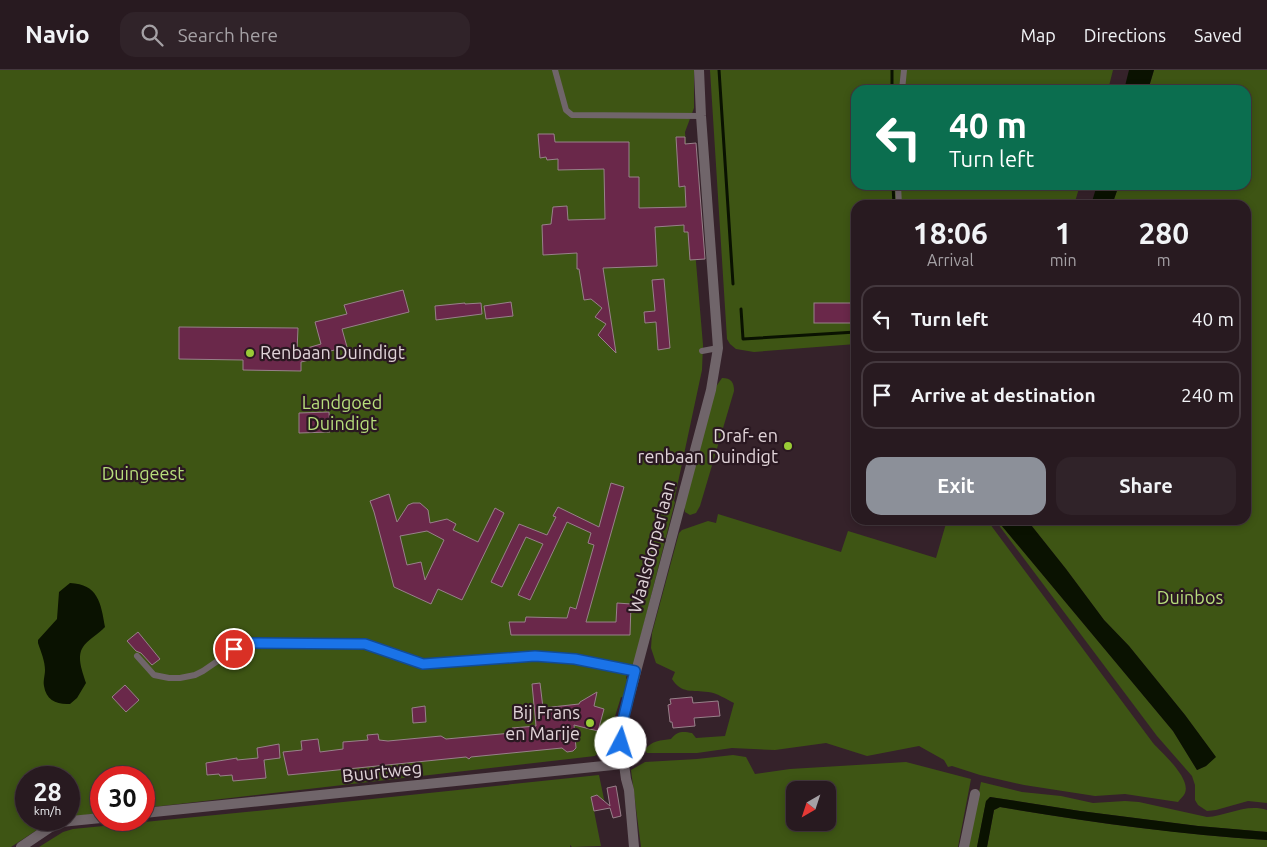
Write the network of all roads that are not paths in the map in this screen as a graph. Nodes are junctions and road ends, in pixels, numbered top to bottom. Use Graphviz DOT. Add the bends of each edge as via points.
graph roads {
  1 [pos="555,70"];
  2 [pos="699,70"];
  3 [pos="904,70"];
  4 [pos="902,85"];
  5 [pos="701,116"];
  6 [pos="718,348"];
  7 [pos="702,351"];
  8 [pos="137,656"];
  9 [pos="635,671"];
  10 [pos="623,764"];
  11 [pos="975,794"];
  12 [pos="155,812"];
  13 [pos="90,819"];
  14 [pos="21,847"];
  15 [pos="634,847"];
  16 [pos="964,847"];
  1 -- 5 [label="lane" via="566,110 572,115"];
  2 -- 5 [label="street, Waalsdorperlaan"];
  3 -- 4 [label="lane"];
  5 -- 6 [label="street, Waalsdorperlaan"];
  6 -- 7 [label="lane"];
  6 -- 9 [label="street, Waalsdorperlaan" via="711,390"];
  8 -- 9 [label="lane" via="154,674 169,678 195,675 234,649 251,643 365,644 423,664 535,656 575,659"];
  9 -- 10 [label="street, Waalsdorperlaan" via="621,728"];
  10 -- 12 [label="street, Buurtweg"];
  10 -- 15 [label="street, Waalsdorperlaan" via="629,790"];
  11 -- 16 [label="street"];
  13 -- 14 [label="street" via="61,822"];
}
